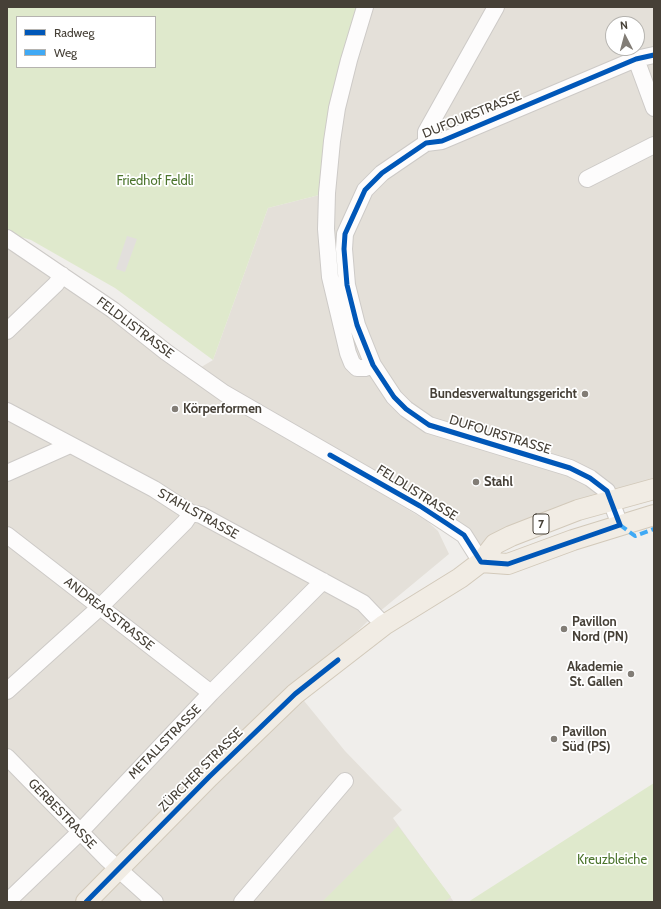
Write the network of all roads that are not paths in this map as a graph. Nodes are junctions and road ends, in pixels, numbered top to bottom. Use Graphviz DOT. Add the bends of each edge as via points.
graph roads {
  1 [pos="365,7"];
  2 [pos="496,7"];
  3 [pos="654,55"];
  4 [pos="636,59"];
  5 [pos="654,108"];
  6 [pos="426,143"];
  7 [pos="654,145"];
  8 [pos="587,179"];
  9 [pos="7,238"];
  10 [pos="62,275"];
  11 [pos="8,330"];
  12 [pos="373,365"];
  13 [pos="7,411"];
  14 [pos="70,444"];
  15 [pos="7,473"];
  16 [pos="654,489"];
  17 [pos="610,500"];
  18 [pos="191,513"];
  19 [pos="654,515"];
  20 [pos="620,524"];
  21 [pos="7,535"];
  22 [pos="481,562"];
  23 [pos="323,581"];
  24 [pos="99,608"];
  25 [pos="384,625"];
  26 [pos="7,691"];
  27 [pos="212,693"];
  28 [pos="7,757"];
  29 [pos="345,781"];
  30 [pos="80,832"];
  31 [pos="118,870"];
  32 [pos="7,902"];
  33 [pos="86,902"];
  34 [pos="155,902"];
  35 [pos="242,902"];
  1 -- 12 [label="street" via="337,108 327,193 326,229 330,277 348,353 357,368"];
  2 -- 6 [label="street" via="426,132"];
  3 -- 4 [label="street, DUFOURSTRASSE"];
  4 -- 5 [label="street"];
  4 -- 6 [label="street, DUFOURSTRASSE" via="442,141"];
  6 -- 12 [label="street, DUFOURSTRASSE" via="382,173 365,190 345,234 344,268 347,285 357,325"];
  7 -- 8 [label="street"];
  9 -- 10 [label="street, FELDLISTRASSE"];
  10 -- 11 [label="street" via="56,284"];
  10 -- 22 [label="street, FELDLISTRASSE" via="224,393 408,498 464,535"];
  12 -- 17 [label="street, DUFOURSTRASSE" via="394,397 429,425 570,468 607,491"];
  13 -- 14 [label="street, STAHLSTRASSE"];
  14 -- 15 [label="street"];
  14 -- 18 [label="street, STAHLSTRASSE" via="159,492"];
  16 -- 17 [label="main road, 7"];
  17 -- 20 [label="street, DUFOURSTRASSE"];
  17 -- 22 [label="main road, 7" via="511,536 495,544"];
  18 -- 23 [label="street, STAHLSTRASSE"];
  18 -- 24 [label="street"];
  19 -- 20 [label="main road, 7"];
  20 -- 22 [label="main road, 7" via="508,564"];
  21 -- 24 [label="street, ANDREASSTRASSE"];
  22 -- 25 [label="main road, ZÜRCHER STRASSE / 7"];
  23 -- 25 [label="street, STAHLSTRASSE" via="363,603"];
  23 -- 27 [label="street, METALLSTRASSE"];
  24 -- 26 [label="street"];
  24 -- 27 [label="street, ANDREASSTRASSE"];
  25 -- 31 [label="main road, ZÜRCHER STRASSE / 7" via="295,694"];
  27 -- 30 [label="street, METALLSTRASSE"];
  28 -- 30 [label="street, GERBESTRASSE"];
  29 -- 35 [label="street"];
  30 -- 31 [label="street, GERBESTRASSE"];
  30 -- 32 [label="street, METALLSTRASSE"];
  31 -- 33 [label="main road, ZÜRCHER STRASSE / 7"];
  31 -- 34 [label="street, GERBESTRASSE"];
}
